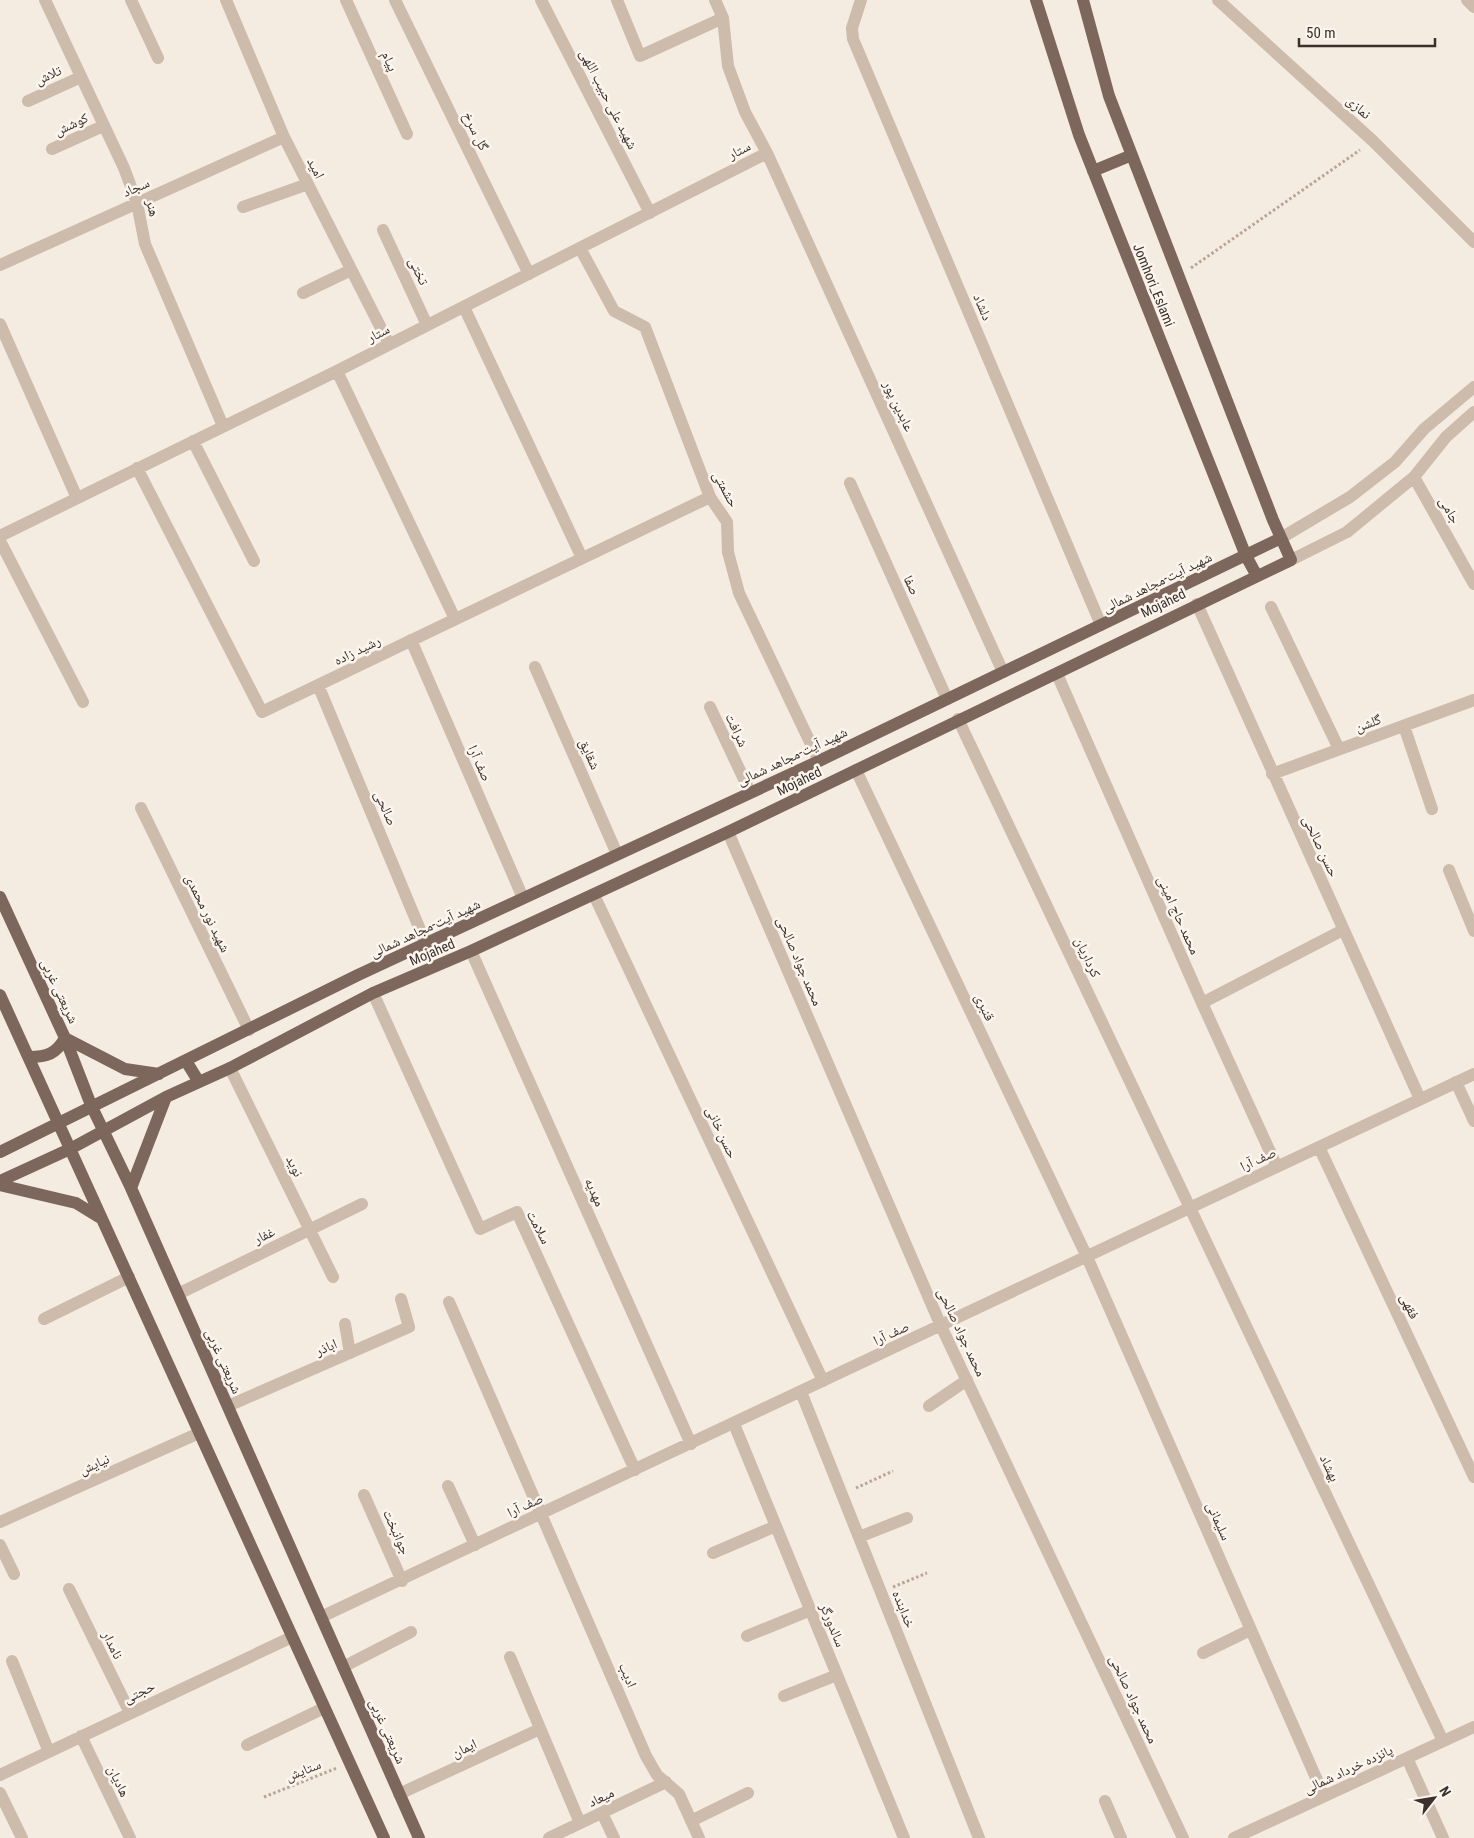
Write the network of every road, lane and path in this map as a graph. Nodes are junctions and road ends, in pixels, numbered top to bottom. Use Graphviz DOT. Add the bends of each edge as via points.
graph roads {
  1 [pos="45,0"];
  2 [pos="131,0"];
  3 [pos="226,0"];
  4 [pos="346,0"];
  5 [pos="395,0"];
  6 [pos="541,0"];
  7 [pos="618,0"];
  8 [pos="715,0"];
  9 [pos="861,0"];
  10 [pos="1036,0"];
  11 [pos="1083,0"];
  12 [pos="1218,0"];
  13 [pos="1467,0"];
  14 [pos="1474,7"];
  15 [pos="723,18"];
  16 [pos="158,58"];
  17 [pos="81,76"];
  18 [pos="28,101"];
  19 [pos="103,126"];
  20 [pos="407,134"];
  21 [pos="284,136"];
  22 [pos="1373,141"];
  23 [pos="52,149"];
  24 [pos="767,153"];
  25 [pos="1132,155"];
  26 [pos="1093,171"];
  27 [pos="308,184"];
  28 [pos="138,203"];
  29 [pos="243,208"];
  30 [pos="650,212"];
  31 [pos="383,230"];
  32 [pos="1474,242"];
  33 [pos="580,248"];
  34 [pos="0,265"];
  35 [pos="351,270"];
  36 [pos="529,274"];
  37 [pos="1179,277"];
  38 [pos="303,293"];
  39 [pos="464,307"];
  40 [pos="0,324"];
  41 [pos="428,325"];
  42 [pos="389,344"];
  43 [pos="337,370"];
  44 [pos="1474,387"];
  45 [pos="1474,412"];
  46 [pos="223,426"];
  47 [pos="193,441"];
  48 [pos="138,468"];
  49 [pos="1414,477"];
  50 [pos="850,483"];
  51 [pos="710,497"];
  52 [pos="77,498"];
  53 [pos="0,536"];
  54 [pos="1281,538"];
  55 [pos="0,541"];
  56 [pos="1246,556"];
  57 [pos="582,558"];
  58 [pos="254,560"];
  59 [pos="1291,560"];
  60 [pos="1256,576"];
  61 [pos="1474,584"];
  62 [pos="1197,604"];
  63 [pos="1271,607"];
  64 [pos="454,619"];
  65 [pos="1101,625"];
  66 [pos="411,640"];
  67 [pos="535,667"];
  68 [pos="1003,672"];
  69 [pos="1057,674"];
  70 [pos="318,684"];
  71 [pos="946,699"];
  72 [pos="1474,700"];
  73 [pos="83,702"];
  74 [pos="710,707"];
  75 [pos="958,719"];
  76 [pos="1404,726"];
  77 [pos="1339,749"];
  78 [pos="819,760"];
  79 [pos="856,770"];
  80 [pos="1272,774"];
  81 [pos="750,792"];
  82 [pos="141,808"];
  83 [pos="1432,808"];
  84 [pos="728,832"];
  85 [pos="617,854"];
  86 [pos="1448,870"];
  87 [pos="594,895"];
  88 [pos="0,897"];
  89 [pos="523,898"];
  90 [pos="1343,930"];
  91 [pos="1474,931"];
  92 [pos="426,944"];
  93 [pos="471,951"];
  94 [pos="373,993"];
  95 [pos="0,995"];
  96 [pos="1202,1002"];
  97 [pos="249,1030"];
  98 [pos="65,1038"];
  99 [pos="29,1057"];
  100 [pos="186,1061"];
  101 [pos="230,1068"];
  102 [pos="159,1074"];
  103 [pos="1474,1074"];
  104 [pos="199,1082"];
  105 [pos="1456,1082"];
  106 [pos="166,1097"];
  107 [pos="1420,1099"];
  108 [pos="92,1105"];
  109 [pos="1474,1121"];
  110 [pos="59,1123"];
  111 [pos="105,1130"];
  112 [pos="1319,1147"];
  113 [pos="70,1149"];
  114 [pos="0,1152"];
  115 [pos="1277,1167"];
  116 [pos="0,1183"];
  117 [pos="131,1188"];
  118 [pos="362,1204"];
  119 [pos="1191,1208"];
  120 [pos="102,1219"];
  121 [pos="310,1229"];
  122 [pos="1087,1257"];
  123 [pos="129,1277"];
  124 [pos="333,1277"];
  125 [pos="178,1294"];
  126 [pos="401,1299"];
  127 [pos="449,1302"];
  128 [pos="44,1319"];
  129 [pos="345,1324"];
  130 [pos="942,1326"];
  131 [pos="350,1353"];
  132 [pos="967,1380"];
  133 [pos="823,1382"];
  134 [pos="801,1392"];
  135 [pos="228,1406"];
  136 [pos="929,1406"];
  137 [pos="734,1424"];
  138 [pos="199,1433"];
  139 [pos="690,1444"];
  140 [pos="635,1470"];
  141 [pos="893,1471"];
  142 [pos="1474,1477"];
  143 [pos="448,1486"];
  144 [pos="841,1494"];
  145 [pos="364,1495"];
  146 [pos="542,1514"];
  147 [pos="907,1518"];
  148 [pos="0,1522"];
  149 [pos="776,1526"];
  150 [pos="858,1537"];
  151 [pos="0,1545"];
  152 [pos="475,1545"];
  153 [pos="713,1553"];
  154 [pos="927,1573"];
  155 [pos="14,1574"];
  156 [pos="402,1581"];
  157 [pos="69,1590"];
  158 [pos="880,1592"];
  159 [pos="811,1610"];
  160 [pos="321,1617"];
  161 [pos="1250,1630"];
  162 [pos="411,1632"];
  163 [pos="747,1636"];
  164 [pos="292,1637"];
  165 [pos="1203,1653"];
  166 [pos="510,1656"];
  167 [pos="12,1660"];
  168 [pos="343,1666"];
  169 [pos="837,1675"];
  170 [pos="784,1696"];
  171 [pos="324,1708"];
  172 [pos="130,1713"];
  173 [pos="1474,1727"];
  174 [pos="540,1729"];
  175 [pos="81,1736"];
  176 [pos="1443,1741"];
  177 [pos="247,1745"];
  178 [pos="49,1752"];
  179 [pos="1407,1758"];
  180 [pos="349,1764"];
  181 [pos="0,1774"];
  182 [pos="666,1782"];
  183 [pos="0,1793"];
  184 [pos="748,1793"];
  185 [pos="400,1794"];
  186 [pos="1324,1796"];
  187 [pos="264,1797"];
  188 [pos="1105,1801"];
  189 [pos="602,1813"];
  190 [pos="691,1821"];
  191 [pos="580,1823"];
  192 [pos="1242,1836"];
  193 [pos="382,1837"];
  194 [pos="22,1838"];
  195 [pos="130,1838"];
  196 [pos="419,1838"];
  197 [pos="549,1838"];
  198 [pos="614,1838"];
  199 [pos="699,1838"];
  200 [pos="904,1838"];
  201 [pos="978,1838"];
  202 [pos="1122,1838"];
  203 [pos="1183,1838"];
  204 [pos="1443,1838"];
  1 -- 17 [label="street, هنر"];
  2 -- 16 [label="street"];
  3 -- 21 [label="street, امید"];
  4 -- 20 [label="street, پیام"];
  5 -- 36 [label="street, گل سرخ"];
  6 -- 30 [label="street, شهید علی حبیب اللهی"];
  7 -- 15 [label="street" via="640,56"];
  8 -- 15 [label="street, عابدین پور"];
  9 -- 65 [label="street, دلشاد" via="852,28 853,39"];
  10 -- 26 [label="main road, Jomhori_Eslami" via="1078,135"];
  11 -- 25 [label="main road, Jomhori_Eslami" via="1109,96"];
  12 -- 22 [label="street, نمازی"];
  13 -- 14 [label="street"];
  15 -- 24 [label="street, عابدین پور" via="728,66 745,112"];
  17 -- 18 [label="street, تلاش"];
  17 -- 19 [label="street, هنر"];
  19 -- 23 [label="street, کوشش"];
  19 -- 28 [label="street, هنر"];
  21 -- 27 [label="street, امید"];
  21 -- 28 [label="street, سجاد"];
  22 -- 32 [label="street, نمازی"];
  22 -- 37 [label="path"];
  24 -- 30 [label="street, ستار"];
  24 -- 68 [label="street, عابدین پور"];
  25 -- 26 [label="main road"];
  25 -- 37 [label="main road, Jomhori_Eslami"];
  26 -- 56 [label="main road, Jomhori_Eslami"];
  27 -- 29 [label="street"];
  27 -- 35 [label="street, امید"];
  28 -- 34 [label="street, سجاد"];
  28 -- 46 [label="street, هنر" via="145,244"];
  30 -- 33 [label="street, ستار"];
  31 -- 41 [label="street, تختی"];
  33 -- 36 [label="street, ستار"];
  33 -- 51 [label="street, حشمتی" via="614,311 645,327"];
  35 -- 38 [label="street"];
  35 -- 42 [label="street, امید"];
  36 -- 39 [label="street, ستار"];
  37 -- 54 [label="main road, Jomhori_Eslami"];
  39 -- 41 [label="street, ستار"];
  39 -- 57 [label="street"];
  40 -- 52 [label="street"];
  41 -- 42 [label="street, ستار"];
  42 -- 43 [label="street, ستار"];
  43 -- 46 [label="street, ستار"];
  43 -- 64 [label="street"];
  44 -- 54 [label="street, شهید آیت-مجاهد شمالی" via="1424,429 1395,462 1350,497"];
  45 -- 49 [label="street, Mojahed" via="1446,436"];
  46 -- 47 [label="street, ستار"];
  47 -- 48 [label="street, ستار"];
  47 -- 58 [label="street"];
  48 -- 52 [label="street, ستار"];
  48 -- 70 [label="street, رشید زاده" via="262,712"];
  49 -- 59 [label="street, Mojahed" via="1347,532"];
  49 -- 61 [label="street, جامی"];
  50 -- 71 [label="street, صفا"];
  51 -- 57 [label="street, رشید زاده"];
  51 -- 78 [label="street, حشمتی" via="727,522 728,552 739,593"];
  52 -- 53 [label="street, ستار"];
  54 -- 56 [label="main road, شهید آیت-مجاهد شمالی"];
  54 -- 59 [label="main road, Jomhori_Eslami"];
  55 -- 73 [label="street"];
  56 -- 60 [label="main road, Jomhori_Eslami"];
  56 -- 65 [label="main road, شهید آیت-مجاهد شمالی"];
  57 -- 64 [label="street, رشید زاده"];
  59 -- 60 [label="main road, Mojahed"];
  60 -- 62 [label="main road, Mojahed"];
  62 -- 69 [label="main road, Mojahed"];
  62 -- 80 [label="street, حسن صالحی"];
  63 -- 77 [label="street"];
  64 -- 66 [label="street, رشید زاده"];
  65 -- 68 [label="main road, شهید آیت-مجاهد شمالی"];
  66 -- 70 [label="street, رشید زاده"];
  66 -- 89 [label="street, صف آرا"];
  67 -- 85 [label="street, شقایق"];
  68 -- 71 [label="main road, شهید آیت-مجاهد شمالی"];
  69 -- 75 [label="main road, Mojahed"];
  69 -- 96 [label="street, محمد حاج امینی"];
  70 -- 92 [label="street, صالحی"];
  71 -- 78 [label="main road, شهید آیت-مجاهد شمالی"];
  72 -- 76 [label="street, گلشن"];
  74 -- 81 [label="street, شرافت"];
  75 -- 79 [label="main road, Mojahed"];
  75 -- 119 [label="street, کرداریان"];
  76 -- 77 [label="street, گلشن"];
  76 -- 83 [label="street"];
  77 -- 80 [label="street, گلشن"];
  78 -- 81 [label="main road, شهید آیت-مجاهد شمالی"];
  79 -- 84 [label="main road, Mojahed"];
  79 -- 122 [label="street, قنبری"];
  80 -- 90 [label="street, حسن صالحی"];
  81 -- 85 [label="main road, شهید آیت-مجاهد شمالی"];
  82 -- 97 [label="street, شهید نور محمدی"];
  84 -- 87 [label="main road, Mojahed"];
  84 -- 130 [label="street, محمد جواد صالحی"];
  85 -- 89 [label="main road, شهید آیت-مجاهد شمالی"];
  86 -- 91 [label="street"];
  87 -- 93 [label="main road, Mojahed"];
  87 -- 133 [label="street, حسن خانی"];
  88 -- 98 [label="main road, شریعتی غربی"];
  89 -- 92 [label="main road, شهید آیت-مجاهد شمالی"];
  90 -- 96 [label="street"];
  90 -- 107 [label="street, حسن صالحی"];
  92 -- 97 [label="main road, شهید آیت-مجاهد شمالی"];
  93 -- 94 [label="main road, Mojahed"];
  93 -- 139 [label="street, مهدیه"];
  94 -- 101 [label="main road, Mojahed"];
  94 -- 140 [label="street, سلامت" via="480,1229 517,1212"];
  95 -- 99 [label="main road"];
  96 -- 115 [label="street, محمد حاج امینی"];
  97 -- 100 [label="main road, شهید آیت-مجاهد شمالی"];
  98 -- 99 [label="main road" via="57,1052 44,1057"];
  98 -- 102 [label="main road" via="125,1069"];
  98 -- 108 [label="main road, شریعتی غربی"];
  99 -- 110 [label="main road"];
  100 -- 102 [label="main road, شهید آیت-مجاهد شمالی"];
  100 -- 104 [label="main road"];
  101 -- 104 [label="main road, Mojahed"];
  101 -- 121 [label="street, نوید"];
  102 -- 108 [label="main road, شهید آیت-مجاهد شمالی"];
  103 -- 105 [label="street, صف آرا"];
  104 -- 106 [label="main road, Mojahed"];
  105 -- 107 [label="street, صف آرا"];
  105 -- 109 [label="street"];
  106 -- 111 [label="main road, Mojahed"];
  106 -- 117 [label="main road"];
  107 -- 112 [label="street, صف آرا"];
  108 -- 110 [label="main road, شهید آیت-مجاهد شمالی"];
  108 -- 111 [label="main road, شریعتی غربی"];
  110 -- 113 [label="main road"];
  110 -- 114 [label="main road"];
  111 -- 113 [label="main road, Mojahed"];
  111 -- 117 [label="main road, شریعتی غربی"];
  112 -- 115 [label="street, صف آرا"];
  112 -- 142 [label="street, فقهی"];
  113 -- 116 [label="main road, Mojahed"];
  113 -- 120 [label="main road"];
  115 -- 119 [label="street, صف آرا"];
  116 -- 120 [label="main road" via="76,1203"];
  117 -- 125 [label="main road, شریعتی غربی"];
  118 -- 121 [label="street, غفار"];
  119 -- 122 [label="street, صف آرا"];
  119 -- 176 [label="street, بهشاد"];
  120 -- 123 [label="main road"];
  121 -- 124 [label="street, نوید"];
  121 -- 125 [label="street, غفار"];
  122 -- 130 [label="street, صف آرا"];
  122 -- 161 [label="street, سلیمانی"];
  123 -- 128 [label="street"];
  123 -- 138 [label="main road"];
  125 -- 135 [label="main road, شریعتی غربی"];
  126 -- 131 [label="street, اباذر" via="409,1327"];
  127 -- 146 [label="street, ادیب"];
  129 -- 131 [label="street"];
  130 -- 132 [label="street, محمد جواد صالحی"];
  130 -- 133 [label="street, صف آرا"];
  131 -- 135 [label="street, اباذر"];
  132 -- 136 [label="street"];
  132 -- 203 [label="street, محمد جواد صالحی"];
  133 -- 134 [label="street, صف آرا"];
  134 -- 137 [label="street, صف آرا"];
  134 -- 144 [label="street, خدابنده"];
  135 -- 160 [label="main road, شریعتی غربی"];
  137 -- 139 [label="street, صف آرا"];
  137 -- 149 [label="street, سالدورگر"];
  138 -- 148 [label="street, نیایش"];
  138 -- 164 [label="main road"];
  139 -- 140 [label="street, صف آرا"];
  140 -- 146 [label="street, صف آرا"];
  141 -- 144 [label="path"];
  143 -- 152 [label="street"];
  144 -- 150 [label="street, خدابنده"];
  145 -- 156 [label="street, جوانبخت"];
  146 -- 152 [label="street, صف آرا"];
  146 -- 182 [label="street, ادیب" via="646,1756 657,1776"];
  147 -- 150 [label="street"];
  149 -- 153 [label="street"];
  149 -- 159 [label="street, سالدورگر"];
  150 -- 158 [label="street, خدابنده"];
  151 -- 155 [label="street"];
  152 -- 156 [label="street, صف آرا"];
  154 -- 158 [label="path"];
  156 -- 160 [label="street, صف آرا"];
  157 -- 172 [label="street, نامدار"];
  158 -- 201 [label="street, خدابنده"];
  159 -- 163 [label="street"];
  159 -- 169 [label="street, سالدورگر"];
  160 -- 168 [label="main road, شریعتی غربی"];
  161 -- 165 [label="street"];
  161 -- 186 [label="street, سلیمانی"];
  162 -- 168 [label="street"];
  164 -- 171 [label="main road"];
  164 -- 172 [label="street, حجتی"];
  166 -- 174 [label="street"];
  167 -- 178 [label="street"];
  168 -- 185 [label="main road, شریعتی غربی"];
  169 -- 170 [label="street"];
  169 -- 200 [label="street, سالدورگر"];
  171 -- 177 [label="street"];
  171 -- 180 [label="main road"];
  172 -- 175 [label="street, حجتی"];
  173 -- 176 [label="street, پانزده خرداد شمالی"];
  174 -- 185 [label="street, ایمان"];
  174 -- 191 [label="street"];
  175 -- 178 [label="street, حجتی"];
  175 -- 195 [label="street, هادیان"];
  176 -- 179 [label="street, پانزده خرداد شمالی"];
  178 -- 181 [label="street, حجتی"];
  179 -- 186 [label="street, پانزده خرداد شمالی"];
  179 -- 204 [label="street"];
  180 -- 187 [label="path, ستایش"];
  180 -- 193 [label="main road"];
  182 -- 189 [label="street, میعاد"];
  182 -- 190 [label="street, ادیب" via="679,1794"];
  183 -- 194 [label="street"];
  184 -- 190 [label="street"];
  185 -- 196 [label="main road, شریعتی غربی"];
  186 -- 192 [label="street, پانزده خرداد شمالی"];
  188 -- 202 [label="street"];
  189 -- 191 [label="street, میعاد"];
  189 -- 198 [label="street"];
  190 -- 199 [label="street, ادیب"];
  191 -- 197 [label="street, میعاد"];
}
